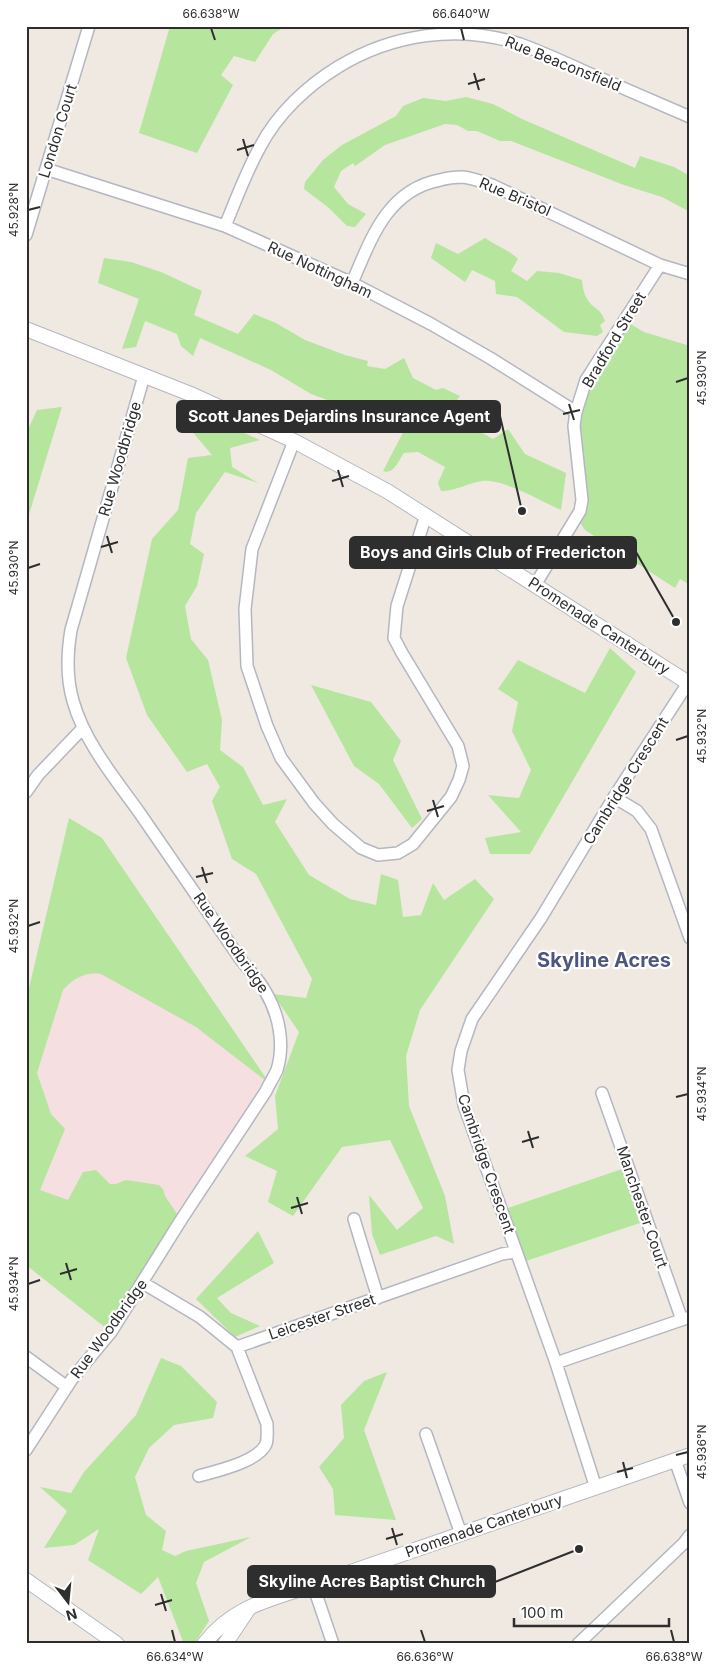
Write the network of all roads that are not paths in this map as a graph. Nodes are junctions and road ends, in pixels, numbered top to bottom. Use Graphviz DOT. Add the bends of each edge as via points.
graph roads {
  1 [pos="89,26"];
  2 [pos="690,117"];
  3 [pos="46,169"];
  4 [pos="225,226"];
  5 [pos="26,235"];
  6 [pos="660,264"];
  7 [pos="690,274"];
  8 [pos="352,283"];
  9 [pos="26,329"];
  10 [pos="144,376"];
  11 [pos="576,412"];
  12 [pos="294,441"];
  13 [pos="426,515"];
  14 [pos="535,585"];
  15 [pos="689,684"];
  16 [pos="83,728"];
  17 [pos="26,792"];
  18 [pos="614,797"];
  19 [pos="690,938"];
  20 [pos="602,1093"];
  21 [pos="354,1219"];
  22 [pos="515,1252"];
  23 [pos="143,1283"];
  24 [pos="378,1298"];
  25 [pos="686,1319"];
  26 [pos="237,1347"];
  27 [pos="26,1357"];
  28 [pos="556,1363"];
  29 [pos="67,1387"];
  30 [pos="426,1434"];
  31 [pos="26,1450"];
  32 [pos="690,1455"];
  33 [pos="675,1460"];
  34 [pos="199,1476"];
  35 [pos="596,1488"];
  36 [pos="690,1503"];
  37 [pos="461,1534"];
  38 [pos="690,1535"];
  39 [pos="26,1580"];
  40 [pos="313,1585"];
  41 [pos="250,1608"];
  42 [pos="117,1644"];
  43 [pos="204,1644"];
  44 [pos="225,1644"];
  45 [pos="333,1644"];
  46 [pos="578,1644"];
  1 -- 3 [label="street, London Court"];
  2 -- 4 [label="street, Rue Beaconsfield" via="506,40 459,33 408,39 373,49 348,61 304,92 260,146"];
  3 -- 4 [label="street, Rue Nottingham"];
  3 -- 5 [label="street, London Court"];
  4 -- 8 [label="street, Rue Nottingham"];
  6 -- 7 [label="street, Rue Bristol"];
  6 -- 8 [label="street, Rue Bristol" via="492,185 463,177 430,182 399,199 377,228"];
  6 -- 11 [label="street, Bradford Street" via="586,380"];
  8 -- 11 [label="street, Rue Nottingham" via="490,358"];
  9 -- 10 [label="street, Promenade Canterbury"];
  10 -- 12 [label="street, Promenade Canterbury"];
  10 -- 16 [label="street, Rue Woodbridge" via="70,630 67,673"];
  11 -- 14 [label="street, Bradford Street" via="574,426 582,500 580,511"];
  12 -- 13 [label="street, Promenade Canterbury"];
  12 -- 13 [label="street" via="252,549 245,609 247,666 266,726 281,758 333,824 361,848 378,854 398,853 413,844 451,797 463,766 458,746 394,638 396,606"];
  13 -- 14 [label="street, Promenade Canterbury"];
  14 -- 15 [label="street, Promenade Canterbury"];
  15 -- 18 [label="street, Cambridge Crescent"];
  16 -- 17 [label="street"];
  16 -- 23 [label="street, Rue Woodbridge" via="104,764 265,990 279,1025 281,1047 277,1070 266,1091"];
  18 -- 19 [label="street" via="637,811 652,830"];
  18 -- 22 [label="street, Cambridge Crescent" via="541,918 472,1019 461,1051 458,1070 464,1105"];
  20 -- 25 [label="street, Manchester Court"];
  21 -- 24 [label="street"];
  22 -- 24 [label="street, Leicester Street"];
  22 -- 28 [label="street, Cambridge Crescent"];
  23 -- 26 [label="street" via="200,1317"];
  23 -- 29 [label="street, Rue Woodbridge" via="111,1332"];
  24 -- 26 [label="street, Leicester Street"];
  25 -- 28 [label="street"];
  26 -- 34 [label="street" via="266,1424 266,1445 251,1459"];
  27 -- 29 [label="street"];
  28 -- 35 [label="street, Cambridge Crescent"];
  29 -- 31 [label="street, Rue Woodbridge"];
  30 -- 37 [label="street"];
  32 -- 33 [label="street, Promenade Canterbury"];
  33 -- 35 [label="street, Promenade Canterbury"];
  33 -- 36 [label="street"];
  35 -- 37 [label="street, Promenade Canterbury"];
  37 -- 40 [label="street, Promenade Canterbury"];
  38 -- 46 [label="street"];
  39 -- 42 [label="street"];
  40 -- 41 [label="street, Promenade Canterbury"];
  40 -- 45 [label="street"];
  41 -- 43 [label="street, Promenade Canterbury" via="231,1616"];
  41 -- 44 [label="street"];
}
